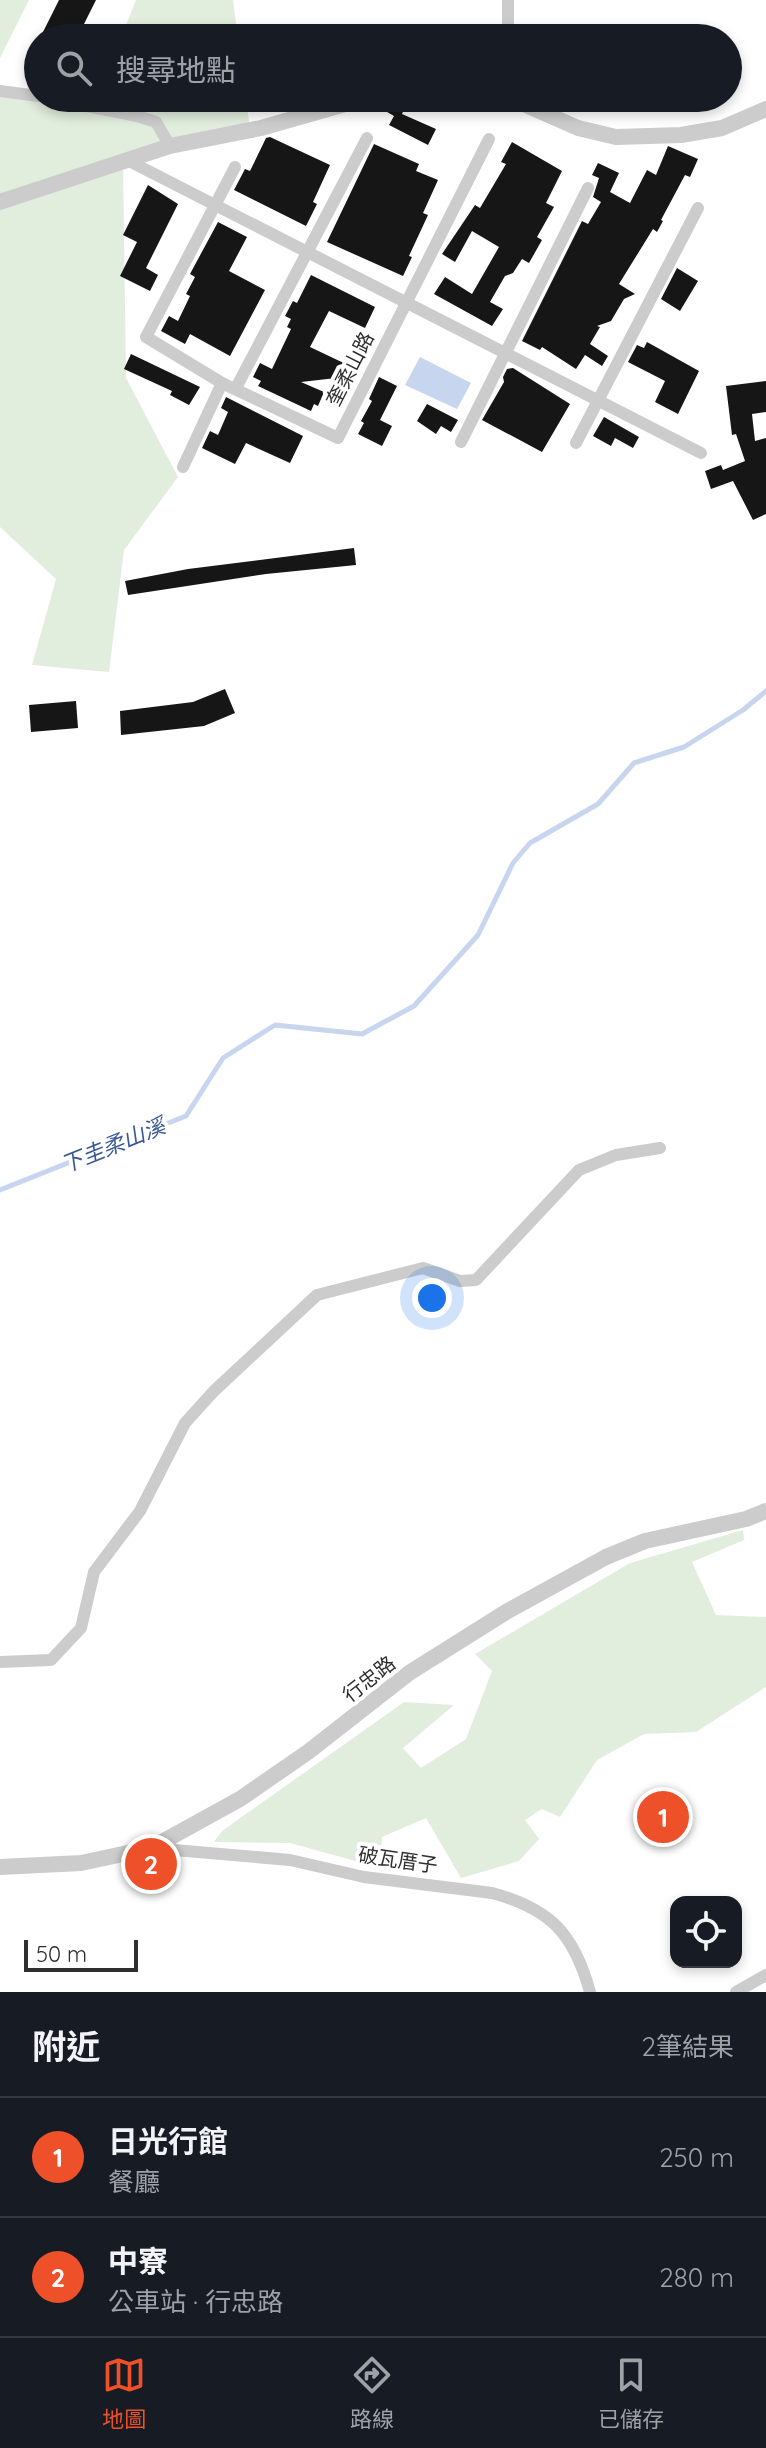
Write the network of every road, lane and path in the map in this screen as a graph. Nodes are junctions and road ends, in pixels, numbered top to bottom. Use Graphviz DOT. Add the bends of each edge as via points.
graph roads {
  1 [pos="508,0"];
  2 [pos="508,24"];
  3 [pos="0,91"];
  4 [pos="24,94"];
  5 [pos="766,109"];
  6 [pos="117,112"];
  7 [pos="317,112"];
  8 [pos="542,112"];
  9 [pos="367,138"];
  10 [pos="489,139"];
  11 [pos="170,146"];
  12 [pos="125,159"];
  13 [pos="235,167"];
  14 [pos="588,188"];
  15 [pos="0,202"];
  16 [pos="215,205"];
  17 [pos="698,208"];
  18 [pos="308,253"];
  19 [pos="406,303"];
  20 [pos="505,354"];
  21 [pos="222,383"];
  22 [pos="236,388"];
  23 [pos="598,401"];
  24 [pos="461,442"];
  25 [pos="576,443"];
  26 [pos="701,453"];
  27 [pos="183,467"];
  28 [pos="660,1148"];
  29 [pos="766,1511"];
  30 [pos="0,1662"];
  31 [pos="151,1848"];
  32 [pos="0,1867"];
  33 [pos="766,1975"];
  34 [pos="590,1992"];
  35 [pos="736,1992"];
  1 -- 2 [label="street"];
  3 -- 4 [label="street"];
  5 -- 8 [label="street" via="722,128 616,137"];
  6 -- 11 [label="street" via="156,122"];
  7 -- 11 [label="street"];
  9 -- 18 [label="street"];
  10 -- 19 [label="street, 奎柔山路"];
  11 -- 12 [label="street"];
  12 -- 15 [label="street"];
  12 -- 16 [label="street"];
  13 -- 16 [label="street, 奎柔山路"];
  14 -- 20 [label="street"];
  16 -- 18 [label="street"];
  16 -- 21 [label="street, 奎柔山路" via="146,337"];
  17 -- 23 [label="street"];
  18 -- 19 [label="street"];
  18 -- 22 [label="street"];
  19 -- 20 [label="street"];
  19 -- 22 [label="street, 奎柔山路" via="338,438"];
  20 -- 23 [label="street"];
  20 -- 24 [label="street"];
  21 -- 22 [label="street, 奎柔山路"];
  21 -- 27 [label="street"];
  23 -- 25 [label="street"];
  23 -- 26 [label="street"];
  28 -- 30 [label="street" via="616,1155 579,1170 476,1280 460,1281 423,1268 317,1295 185,1423 140,1511 94,1572 81,1628 51,1660"];
  29 -- 31 [label="street, 行忠路" via="645,1541 606,1557 409,1673 240,1799"];
  31 -- 32 [label="street, 行忠路" via="81,1863"];
  31 -- 34 [label="street, 破瓦厝子" via="290,1860 364,1877 512,1898 556,1925 576,1949"];
  33 -- 35 [label="street"];
}
